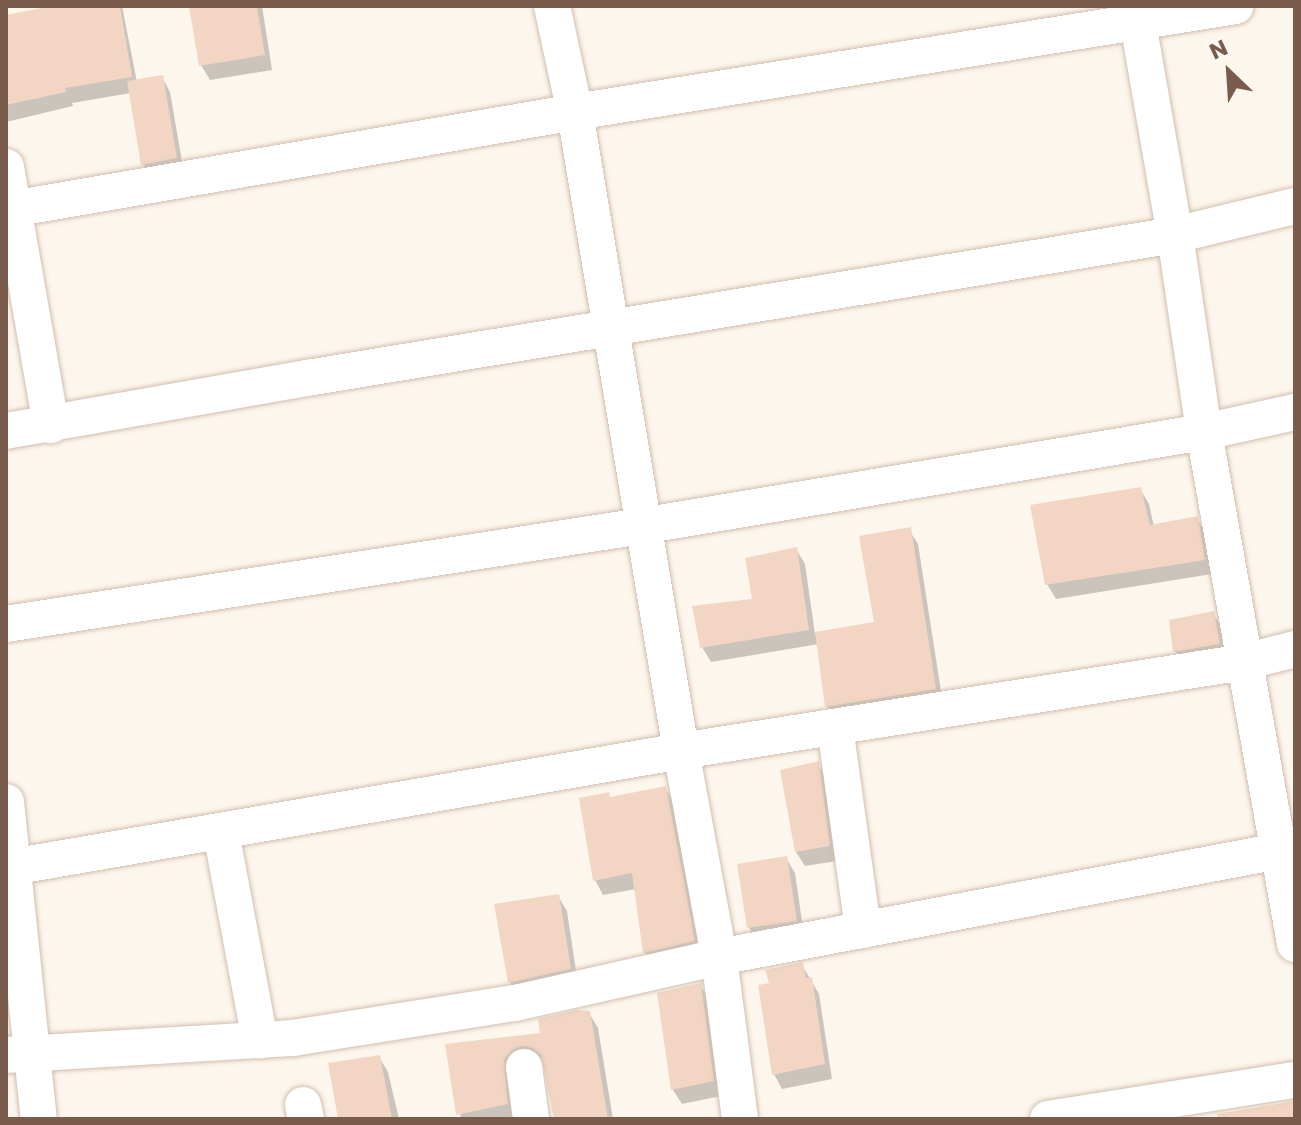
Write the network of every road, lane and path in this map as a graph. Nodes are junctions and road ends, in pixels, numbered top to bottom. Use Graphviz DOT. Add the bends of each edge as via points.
graph roads {
  1 [pos="552,6"];
  2 [pos="1236,6"];
  3 [pos="1138,23"];
  4 [pos="575,112"];
  5 [pos="6,167"];
  6 [pos="1295,206"];
  7 [pos="10,209"];
  8 [pos="1175,235"];
  9 [pos="609,331"];
  10 [pos="1295,412"];
  11 [pos="51,425"];
  12 [pos="6,431"];
  13 [pos="1204,432"];
  14 [pos="642,526"];
  15 [pos="6,624"];
  16 [pos="1295,649"];
  17 [pos="1244,662"];
  18 [pos="835,727"];
  19 [pos="681,751"];
  20 [pos="6,802"];
  21 [pos="221,832"];
  22 [pos="1288,849"];
  23 [pos="10,868"];
  24 [pos="863,930"];
  25 [pos="1295,944"];
  26 [pos="719,957"];
  27 [pos="260,1040"];
  28 [pos="19,1055"];
  29 [pos="524,1067"];
  30 [pos="1295,1080"];
  31 [pos="1182,1108"];
  32 [pos="39,1119"];
  33 [pos="531,1119"];
  34 [pos="740,1119"];
  35 [pos="1048,1119"];
  1 -- 4 [label="street"];
  2 -- 3 [label="street"];
  3 -- 4 [label="street"];
  3 -- 8 [label="street"];
  4 -- 7 [label="street"];
  4 -- 9 [label="street"];
  5 -- 7 [label="street"];
  6 -- 8 [label="street"];
  7 -- 11 [label="street"];
  8 -- 9 [label="street"];
  8 -- 13 [label="street"];
  9 -- 11 [label="street"];
  9 -- 14 [label="street"];
  10 -- 13 [label="street"];
  11 -- 12 [label="street"];
  13 -- 14 [label="street"];
  13 -- 17 [label="street"];
  14 -- 15 [label="street"];
  14 -- 19 [label="street"];
  16 -- 17 [label="street"];
  17 -- 18 [label="street"];
  17 -- 22 [label="street"];
  18 -- 19 [label="street"];
  18 -- 24 [label="street"];
  19 -- 21 [label="street"];
  19 -- 26 [label="street"];
  20 -- 23 [label="street"];
  21 -- 23 [label="street"];
  21 -- 27 [label="street"];
  22 -- 24 [label="street"];
  22 -- 25 [label="street"];
  23 -- 28 [label="street"];
  24 -- 26 [label="street"];
  26 -- 27 [label="street" via="515,1003"];
  26 -- 34 [label="street"];
  27 -- 28 [label="street"];
  28 -- 32 [label="street"];
  29 -- 33 [label="street"];
  30 -- 31 [label="street"];
  31 -- 35 [label="street"];
}
